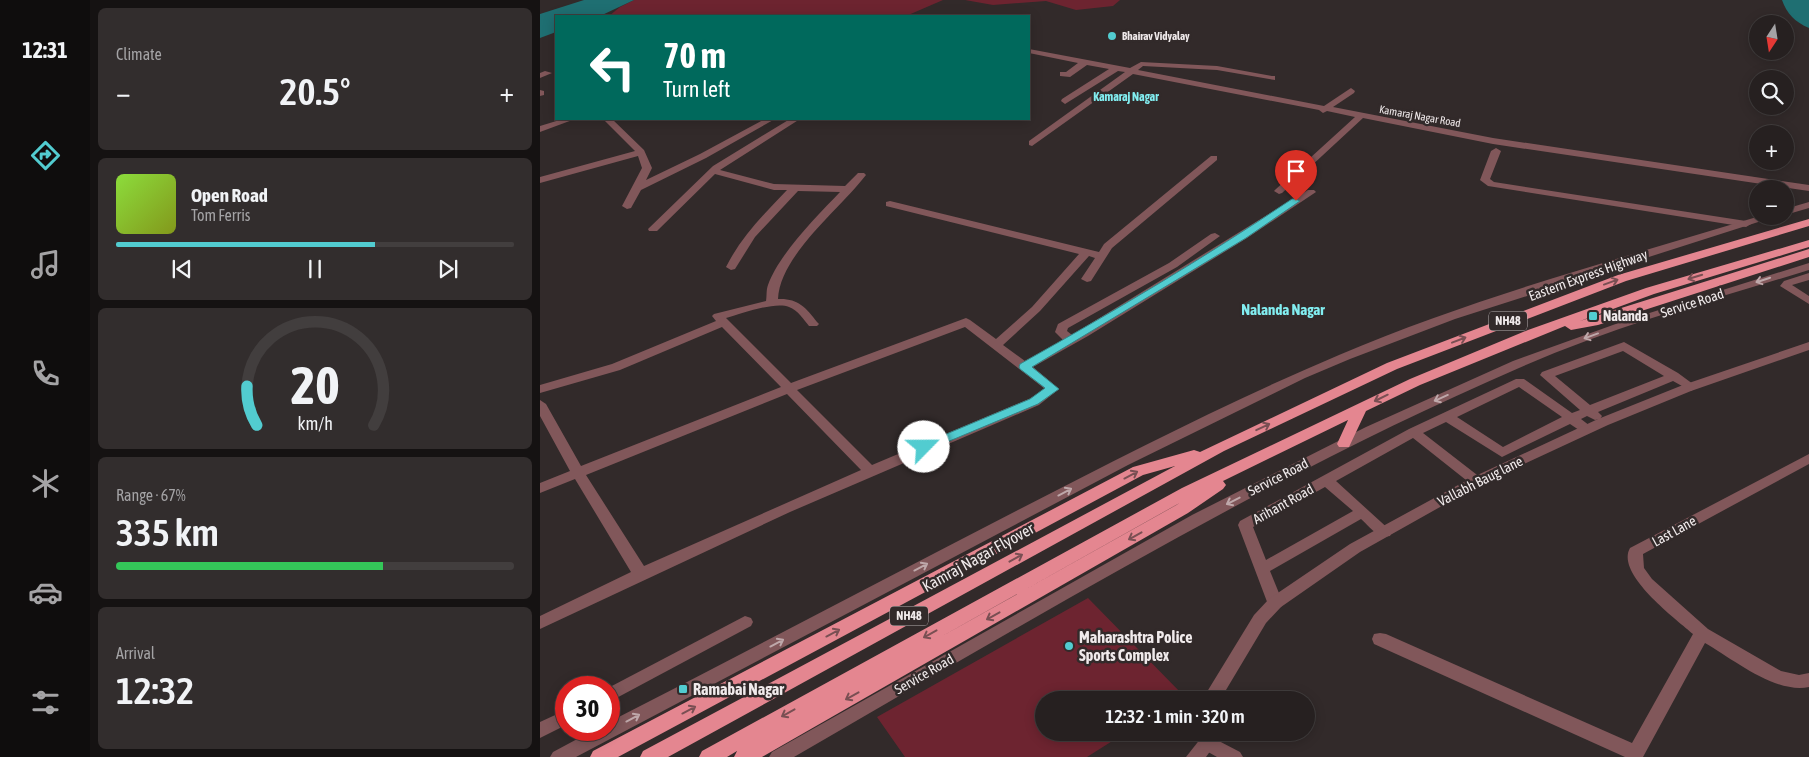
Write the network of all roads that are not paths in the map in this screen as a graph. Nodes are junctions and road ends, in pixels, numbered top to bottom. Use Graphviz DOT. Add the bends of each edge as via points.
graph roads {
  1 [pos="1030,53"];
  2 [pos="1085,62"];
  3 [pos="1115,69"];
  4 [pos="1130,72"];
  5 [pos="1063,74"];
  6 [pos="1272,78"];
  7 [pos="1352,91"];
  8 [pos="1065,101"];
  9 [pos="1323,110"];
  10 [pos="1360,117"];
  11 [pos="568,120"];
  12 [pos="608,120"];
  13 [pos="769,120"];
  14 [pos="794,120"];
  15 [pos="540,129"];
  16 [pos="1032,143"];
  17 [pos="1496,151"];
  18 [pos="641,152"];
  19 [pos="1214,158"];
  20 [pos="713,170"];
  21 [pos="861,175"];
  22 [pos="540,180"];
  23 [pos="636,188"];
  24 [pos="796,188"];
  25 [pos="1809,188"];
  26 [pos="847,189"];
  27 [pos="1279,191"];
  28 [pos="1311,192"];
  29 [pos="890,204"];
  30 [pos="1809,205"];
  31 [pos="628,206"];
  32 [pos="1794,209"];
  33 [pos="1809,222"];
  34 [pos="1749,223"];
  35 [pos="1746,224"];
  36 [pos="653,229"];
  37 [pos="1215,236"];
  38 [pos="1809,242"];
  39 [pos="1809,253"];
  40 [pos="1086,254"];
  41 [pos="1101,256"];
  42 [pos="1809,266"];
  43 [pos="731,267"];
  44 [pos="1809,276"];
  45 [pos="1087,279"];
  46 [pos="1809,301"];
  47 [pos="772,303"];
  48 [pos="724,322"];
  49 [pos="813,324"];
  50 [pos="1532,333"];
  51 [pos="1070,340"];
  52 [pos="996,345"];
  53 [pos="1809,346"];
  54 [pos="1024,367"];
  55 [pos="1674,376"];
  56 [pos="1691,386"];
  57 [pos="790,388"];
  58 [pos="540,389"];
  59 [pos="540,404"];
  60 [pos="1360,409"];
  61 [pos="1590,412"];
  62 [pos="1446,416"];
  63 [pos="1571,418"];
  64 [pos="1604,422"];
  65 [pos="1587,430"];
  66 [pos="1414,432"];
  67 [pos="1344,444"];
  68 [pos="1219,448"];
  69 [pos="1265,454"];
  70 [pos="1805,464"];
  71 [pos="869,470"];
  72 [pos="578,473"];
  73 [pos="1326,480"];
  74 [pos="1476,481"];
  75 [pos="540,488"];
  76 [pos="1362,512"];
  77 [pos="1385,532"];
  78 [pos="1262,569"];
  79 [pos="640,572"];
  80 [pos="1275,603"];
  81 [pos="745,622"];
  82 [pos="540,623"];
  83 [pos="1702,633"];
  84 [pos="1380,639"];
  85 [pos="1809,680"];
  86 [pos="620,688"];
  87 [pos="1216,691"];
  88 [pos="555,723"];
  89 [pos="540,731"];
  90 [pos="1204,741"];
  91 [pos="1210,741"];
  92 [pos="1635,755"];
  93 [pos="559,757"];
  94 [pos="600,757"];
  95 [pos="650,757"];
  96 [pos="710,757"];
  97 [pos="744,757"];
  98 [pos="778,757"];
  99 [pos="1194,757"];
  100 [pos="1234,757"];
  1 -- 2 [label="street, Kamaraj Nagar Road"];
  2 -- 3 [label="street, Kamaraj Nagar Road"];
  2 -- 5 [label="street" via="1067,75"];
  3 -- 4 [label="street, Kamaraj Nagar Road"];
  3 -- 8 [label="street"];
  4 -- 6 [label="street" via="1144,64 1217,68"];
  4 -- 9 [label="street, Kamaraj Nagar Road"];
  4 -- 16 [label="street"];
  7 -- 9 [label="street"];
  9 -- 10 [label="street, Kamaraj Nagar Road"];
  10 -- 25 [label="street, Kamaraj Nagar Road" via="1493,141"];
  10 -- 27 [label="street"];
  11 -- 15 [label="street"];
  12 -- 18 [label="street"];
  13 -- 23 [label="street"];
  14 -- 20 [label="street"];
  17 -- 35 [label="street" via="1485,180 1491,184"];
  18 -- 22 [label="street"];
  18 -- 23 [label="street" via="647,168"];
  19 -- 41 [label="street" via="1108,246"];
  20 -- 24 [label="street" via="767,186"];
  20 -- 36 [label="street"];
  21 -- 26 [label="street"];
  23 -- 31 [label="street"];
  24 -- 26 [label="street"];
  24 -- 43 [label="street" via="750,234"];
  26 -- 47 [label="street" via="785,264 773,286"];
  28 -- 51 [label="street"];
  29 -- 40 [label="street"];
  30 -- 32 [label="street"];
  68 -- 33 [label="highway, Eastern Express Highway / NH48, one-way" via="1392,366 1554,303 1622,278"];
  34 -- 35 [label="street"];
  93 -- 35 [label="street, one-way" via="1105,471 1345,357 1458,313"];
  37 -- 51 [label="street" via="1173,265 1062,326 1061,332"];
  38 -- 50 [label="highway, NH48, one-way"];
  39 -- 50 [label="highway" via="1593,322"];
  40 -- 41 [label="street"];
  40 -- 52 [label="street" via="1036,309"];
  41 -- 45 [label="street"];
  42 -- 67 [label="street, Service Road, one-way" via="1628,323 1517,364"];
  44 -- 46 [label="street" via="1786,286"];
  47 -- 48 [label="street" via="718,316"];
  47 -- 49 [label="street" via="795,303"];
  48 -- 57 [label="street"];
  48 -- 58 [label="street" via="616,367"];
  50 -- 60 [label="highway, NH48, one-way"];
  51 -- 54 [label="street"];
  52 -- 54 [label="street"];
  52 -- 57 [label="street" via="966,322"];
  53 -- 56 [label="street, Vallabh Baug lane"];
  54 -- 71 [label="street" via="1053,389 1034,402"];
  55 -- 56 [label="street"];
  55 -- 61 [label="street"];
  55 -- 61 [label="street" via="1624,346 1546,376"];
  56 -- 64 [label="street, Vallabh Baug lane"];
  57 -- 71 [label="street"];
  57 -- 72 [label="street"];
  59 -- 72 [label="street"];
  60 -- 67 [label="highway"];
  60 -- 69 [label="highway, NH48"];
  61 -- 63 [label="street"];
  61 -- 64 [label="street"];
  62 -- 63 [label="street" via="1520,382"];
  62 -- 63 [label="street" via="1502,453"];
  62 -- 66 [label="street"];
  63 -- 65 [label="street"];
  64 -- 65 [label="street, Vallabh Baug lane"];
  65 -- 74 [label="street, Vallabh Baug lane"];
  66 -- 73 [label="street"];
  66 -- 74 [label="street"];
  67 -- 98 [label="street, Service Road, one-way" via="1197,519"];
  94 -- 68 [label="highway, one-way" via="1138,471"];
  95 -- 68 [label="highway, Kamraj Nagar Flyover / NH48, one-way"];
  69 -- 96 [label="highway, NH48, one-way" via="1187,492"];
  69 -- 97 [label="highway, one-way" via="1182,509"];
  70 -- 83 [label="street, Last Lane" via="1635,552 1636,569 1647,583"];
  71 -- 79 [label="street"];
  72 -- 75 [label="street"];
  72 -- 79 [label="street"];
  73 -- 76 [label="street, Arihant Road"];
  73 -- 78 [label="street, Arihant Road" via="1245,525"];
  74 -- 77 [label="street, Vallabh Baug lane"];
  76 -- 77 [label="street, Arihant Road"];
  76 -- 78 [label="street"];
  77 -- 80 [label="street, Vallabh Baug lane" via="1355,548"];
  78 -- 80 [label="street, Arihant Road"];
  79 -- 82 [label="street"];
  80 -- 87 [label="street, Vallabh Baug lane" via="1260,619"];
  81 -- 86 [label="street"];
  83 -- 85 [label="street" via="1777,677 1799,682"];
  83 -- 92 [label="street"];
  84 -- 92 [label="street"];
  88 -- 89 [label="street"];
  90 -- 99 [label="street"];
  91 -- 100 [label="street"];
}
